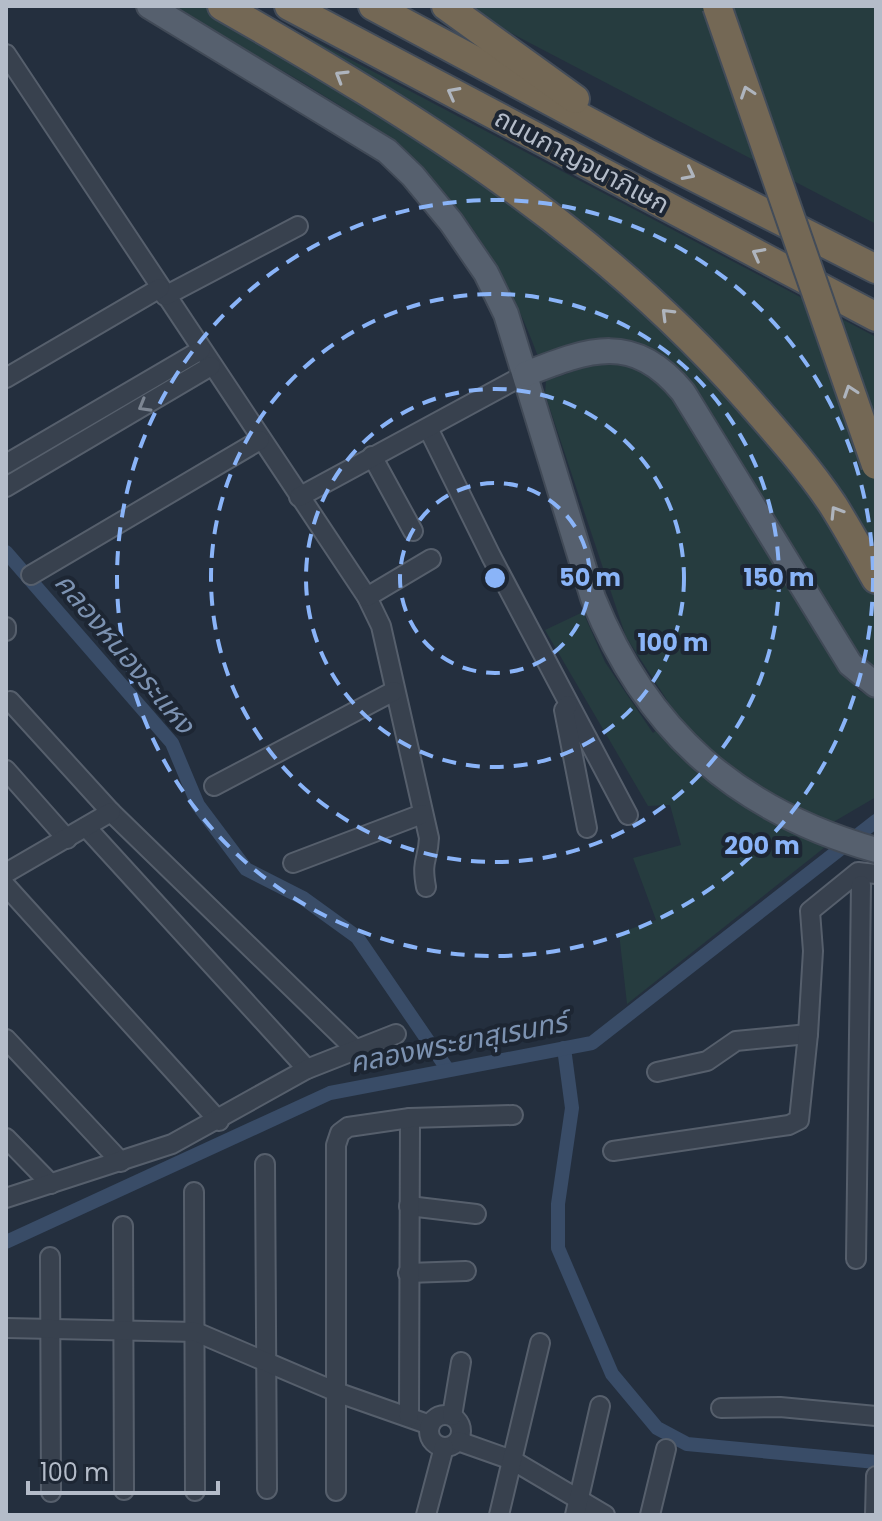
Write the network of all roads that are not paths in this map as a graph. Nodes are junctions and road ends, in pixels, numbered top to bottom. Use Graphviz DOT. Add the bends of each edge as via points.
graph roads {
  1 [pos="149,6"];
  2 [pos="222,6"];
  3 [pos="289,6"];
  4 [pos="373,6"];
  5 [pos="446,6"];
  6 [pos="717,6"];
  7 [pos="6,54"];
  8 [pos="649,154"];
  9 [pos="298,226"];
  10 [pos="876,269"];
  11 [pos="162,292"];
  12 [pos="876,317"];
  13 [pos="206,358"];
  14 [pos="526,374"];
  15 [pos="6,378"];
  16 [pos="425,429"];
  17 [pos="260,440"];
  18 [pos="372,456"];
  19 [pos="876,465"];
  20 [pos="11,473"];
  21 [pos="299,497"];
  22 [pos="413,531"];
  23 [pos="431,559"];
  24 [pos="31,575"];
  25 [pos="876,579"];
  26 [pos="367,597"];
  27 [pos="876,685"];
  28 [pos="394,691"];
  29 [pos="10,701"];
  30 [pos="568,708"];
  31 [pos="6,770"];
  32 [pos="214,786"];
  33 [pos="111,812"];
  34 [pos="422,814"];
  35 [pos="628,815"];
  36 [pos="86,827"];
  37 [pos="587,828"];
  38 [pos="67,839"];
  39 [pos="876,850"];
  40 [pos="293,863"];
  41 [pos="6,873"];
  42 [pos="869,880"];
  43 [pos="6,886"];
  44 [pos="426,887"];
  45 [pos="396,1034"];
  46 [pos="808,1034"];
  47 [pos="6,1039"];
  48 [pos="867,1048"];
  49 [pos="355,1049"];
  50 [pos="307,1069"];
  51 [pos="657,1072"];
  52 [pos="513,1115"];
  53 [pos="410,1118"];
  54 [pos="219,1121"];
  55 [pos="6,1138"];
  56 [pos="613,1151"];
  57 [pos="121,1162"];
  58 [pos="265,1164"];
  59 [pos="51,1184"];
  60 [pos="194,1192"];
  61 [pos="6,1198"];
  62 [pos="409,1206"];
  63 [pos="476,1214"];
  64 [pos="123,1226"];
  65 [pos="50,1257"];
  66 [pos="856,1259"];
  67 [pos="466,1271"];
  68 [pos="408,1273"];
  69 [pos="6,1328"];
  70 [pos="124,1328"];
  71 [pos="50,1329"];
  72 [pos="196,1332"];
  73 [pos="540,1343"];
  74 [pos="266,1362"];
  75 [pos="461,1362"];
  76 [pos="339,1393"];
  77 [pos="600,1406"];
  78 [pos="721,1408"];
  79 [pos="452,1416"];
  80 [pos="876,1416"];
  81 [pos="409,1417"];
  82 [pos="430,1425"];
  83 [pos="451,1444"];
  84 [pos="666,1449"];
  85 [pos="512,1460"];
  86 [pos="876,1476"];
  87 [pos="267,1489"];
  88 [pos="124,1490"];
  89 [pos="195,1491"];
  90 [pos="336,1491"];
  91 [pos="51,1492"];
  92 [pos="577,1506"];
  93 [pos="426,1515"];
  94 [pos="499,1515"];
  95 [pos="605,1515"];
  96 [pos="650,1515"];
  97 [pos="875,1515"];
  1 -- 14 [label="main road" via="364,136 413,176 486,273"];
  25 -- 2 [label="highway, one-way" via="832,503 774,430 643,290 412,117"];
  12 -- 3 [label="highway, ถนนกาญจนาภิเษก, one-way"];
  4 -- 8 [label="highway, ถนนกาญจนาภิเษก"];
  5 -- 8 [label="highway"];
  19 -- 6 [label="highway, one-way, bridge"];
  7 -- 11 [label="street"];
  8 -- 10 [label="highway, ถนนกาญจนาภิเษก, one-way"];
  9 -- 11 [label="street"];
  11 -- 13 [label="street"];
  11 -- 15 [label="street"];
  13 -- 17 [label="street"];
  13 -- 20 [label="street"];
  14 -- 16 [label="street"];
  14 -- 27 [label="main road" via="576,354 611,350 641,357 667,373 850,664"];
  14 -- 39 [label="main road" via="593,598 609,637 654,709 716,772 797,823"];
  16 -- 18 [label="street"];
  16 -- 30 [label="street"];
  17 -- 21 [label="street"];
  17 -- 24 [label="street"];
  18 -- 21 [label="street"];
  18 -- 22 [label="street"];
  21 -- 26 [label="street"];
  23 -- 26 [label="street"];
  26 -- 28 [label="street" via="381,626"];
  28 -- 32 [label="street"];
  28 -- 34 [label="street"];
  29 -- 33 [label="street"];
  30 -- 35 [label="street"];
  30 -- 37 [label="street"];
  31 -- 38 [label="street"];
  33 -- 36 [label="street"];
  33 -- 49 [label="street"];
  34 -- 40 [label="street"];
  34 -- 44 [label="street" via="429,838 421,863"];
  36 -- 38 [label="street"];
  36 -- 50 [label="street"];
  38 -- 41 [label="street"];
  42 -- 46 [label="street" via="858,872 810,911"];
  42 -- 48 [label="street"];
  43 -- 54 [label="street"];
  45 -- 49 [label="street"];
  46 -- 51 [label="street" via="736,1041 707,1061"];
  46 -- 56 [label="street" via="799,1120"];
  47 -- 57 [label="street"];
  48 -- 66 [label="street"];
  49 -- 50 [label="street"];
  50 -- 54 [label="street"];
  52 -- 53 [label="street"];
  53 -- 62 [label="street"];
  53 -- 76 [label="street" via="348,1127 336,1145"];
  54 -- 57 [label="street"];
  55 -- 59 [label="street"];
  57 -- 59 [label="street"];
  58 -- 74 [label="street"];
  59 -- 61 [label="street"];
  60 -- 72 [label="street"];
  62 -- 63 [label="street"];
  62 -- 68 [label="street"];
  64 -- 70 [label="street"];
  65 -- 71 [label="street"];
  67 -- 68 [label="street"];
  68 -- 81 [label="street"];
  69 -- 71 [label="street"];
  70 -- 71 [label="street"];
  70 -- 72 [label="street"];
  70 -- 88 [label="street"];
  71 -- 91 [label="street"];
  72 -- 74 [label="street"];
  72 -- 89 [label="street"];
  73 -- 85 [label="street"];
  74 -- 76 [label="street"];
  74 -- 87 [label="street"];
  75 -- 79 [label="street"];
  76 -- 81 [label="street"];
  76 -- 90 [label="street"];
  77 -- 92 [label="street"];
  78 -- 80 [label="street" via="780,1407"];
  79 -- 82 [label="street" via="438,1416"];
  79 -- 83 [label="street" via="460,1425"];
  81 -- 82 [label="street"];
  82 -- 83 [label="street" via="433,1442"];
  83 -- 85 [label="street"];
  83 -- 93 [label="street"];
  84 -- 96 [label="street"];
  85 -- 92 [label="street"];
  85 -- 94 [label="street"];
  86 -- 97 [label="street"];
  92 -- 95 [label="street"];
}
